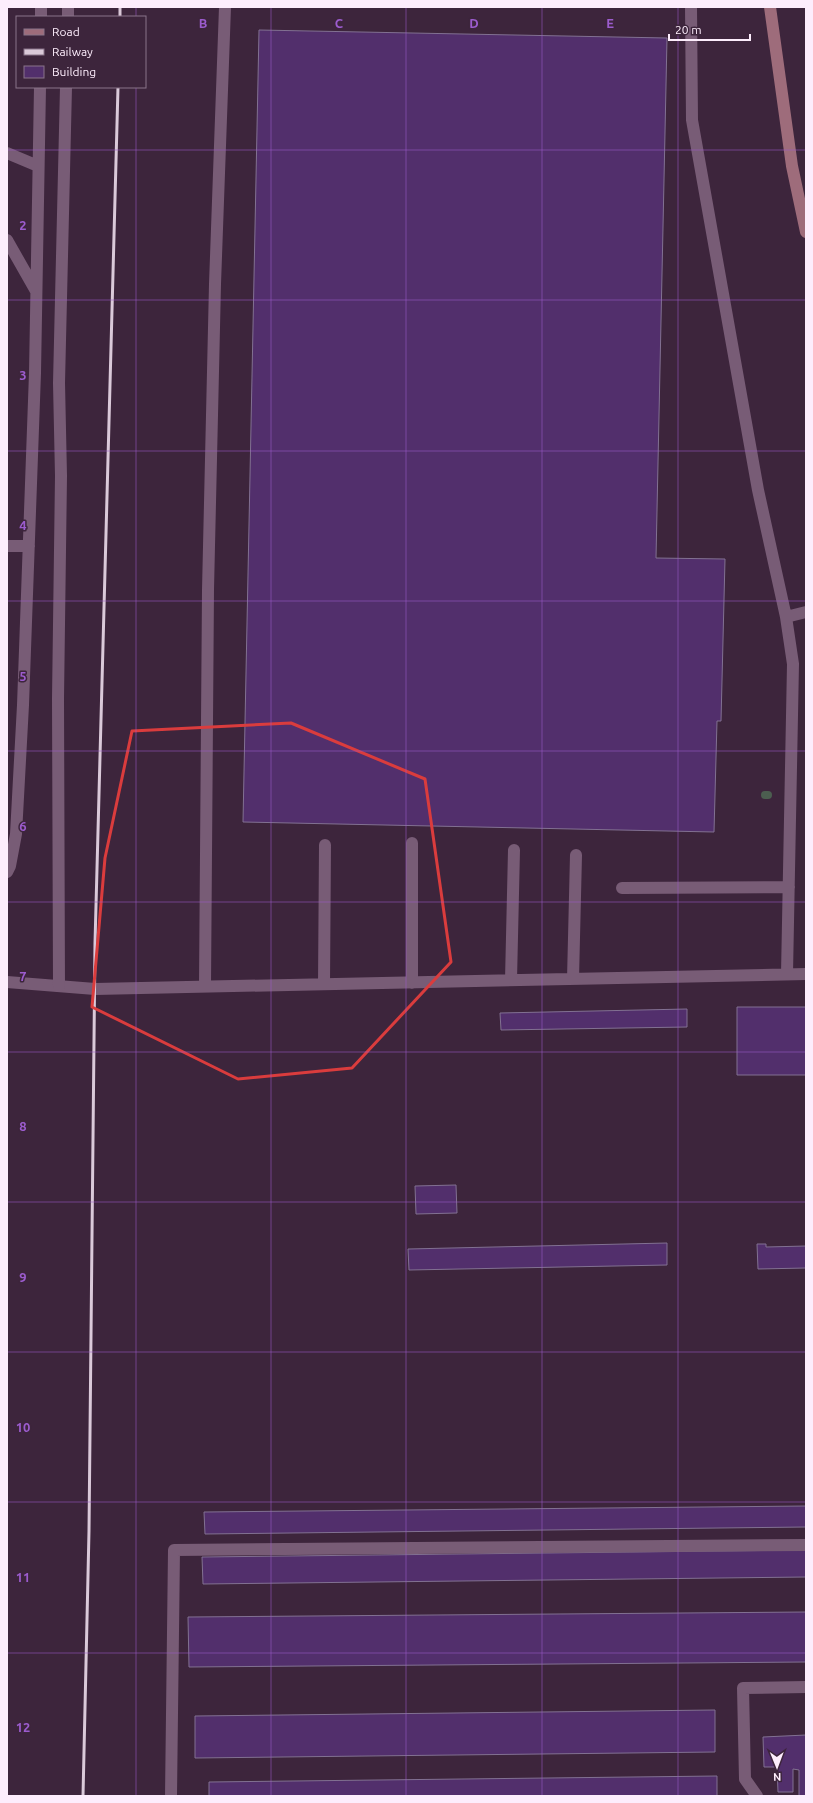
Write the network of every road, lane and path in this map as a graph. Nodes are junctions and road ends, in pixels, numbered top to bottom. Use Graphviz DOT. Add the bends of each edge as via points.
graph roads {
  1 [pos="225,7"];
  2 [pos="691,7"];
  3 [pos="770,7"];
  4 [pos="40,88"];
  5 [pos="66,88"];
  6 [pos="7,153"];
  7 [pos="38,166"];
  8 [pos="806,232"];
  9 [pos="7,240"];
  10 [pos="36,291"];
  11 [pos="7,546"];
  12 [pos="29,546"];
  13 [pos="806,612"];
  14 [pos="786,617"];
  15 [pos="18,799"];
  16 [pos="7,810"];
  17 [pos="412,843"];
  18 [pos="325,845"];
  19 [pos="514,850"];
  20 [pos="576,854"];
  21 [pos="7,872"];
  22 [pos="789,887"];
  23 [pos="622,888"];
  24 [pos="787,974"];
  25 [pos="806,974"];
  26 [pos="573,978"];
  27 [pos="511,980"];
  28 [pos="7,982"];
  29 [pos="412,983"];
  30 [pos="324,984"];
  31 [pos="59,986"];
  32 [pos="205,986"];
  33 [pos="806,1545"];
  34 [pos="806,1687"];
  35 [pos="171,1796"];
  36 [pos="757,1796"];
  1 -- 32 [label="street" via="208,590"];
  2 -- 14 [label="street" via="692,120 758,490"];
  3 -- 8 [label="street" via="792,166"];
  4 -- 7 [label="street"];
  5 -- 31 [label="street" via="59,383"];
  6 -- 7 [label="street"];
  7 -- 10 [label="street"];
  9 -- 10 [label="street"];
  10 -- 12 [label="street"];
  11 -- 12 [label="street"];
  12 -- 15 [label="street"];
  13 -- 14 [label="street"];
  14 -- 22 [label="street" via="792,664"];
  15 -- 16 [label="street"];
  15 -- 21 [label="street" via="16,834"];
  17 -- 29 [label="street"];
  18 -- 30 [label="street"];
  19 -- 27 [label="street"];
  20 -- 26 [label="street"];
  22 -- 23 [label="street"];
  22 -- 24 [label="street"];
  24 -- 25 [label="street"];
  24 -- 26 [label="street"];
  26 -- 27 [label="street"];
  27 -- 29 [label="street"];
  28 -- 31 [label="street"];
  29 -- 30 [label="street"];
  30 -- 32 [label="street"];
  31 -- 32 [label="street" via="95,989"];
  33 -- 35 [label="street" via="174,1550"];
  34 -- 36 [label="street" via="743,1688 745,1779"];
}
